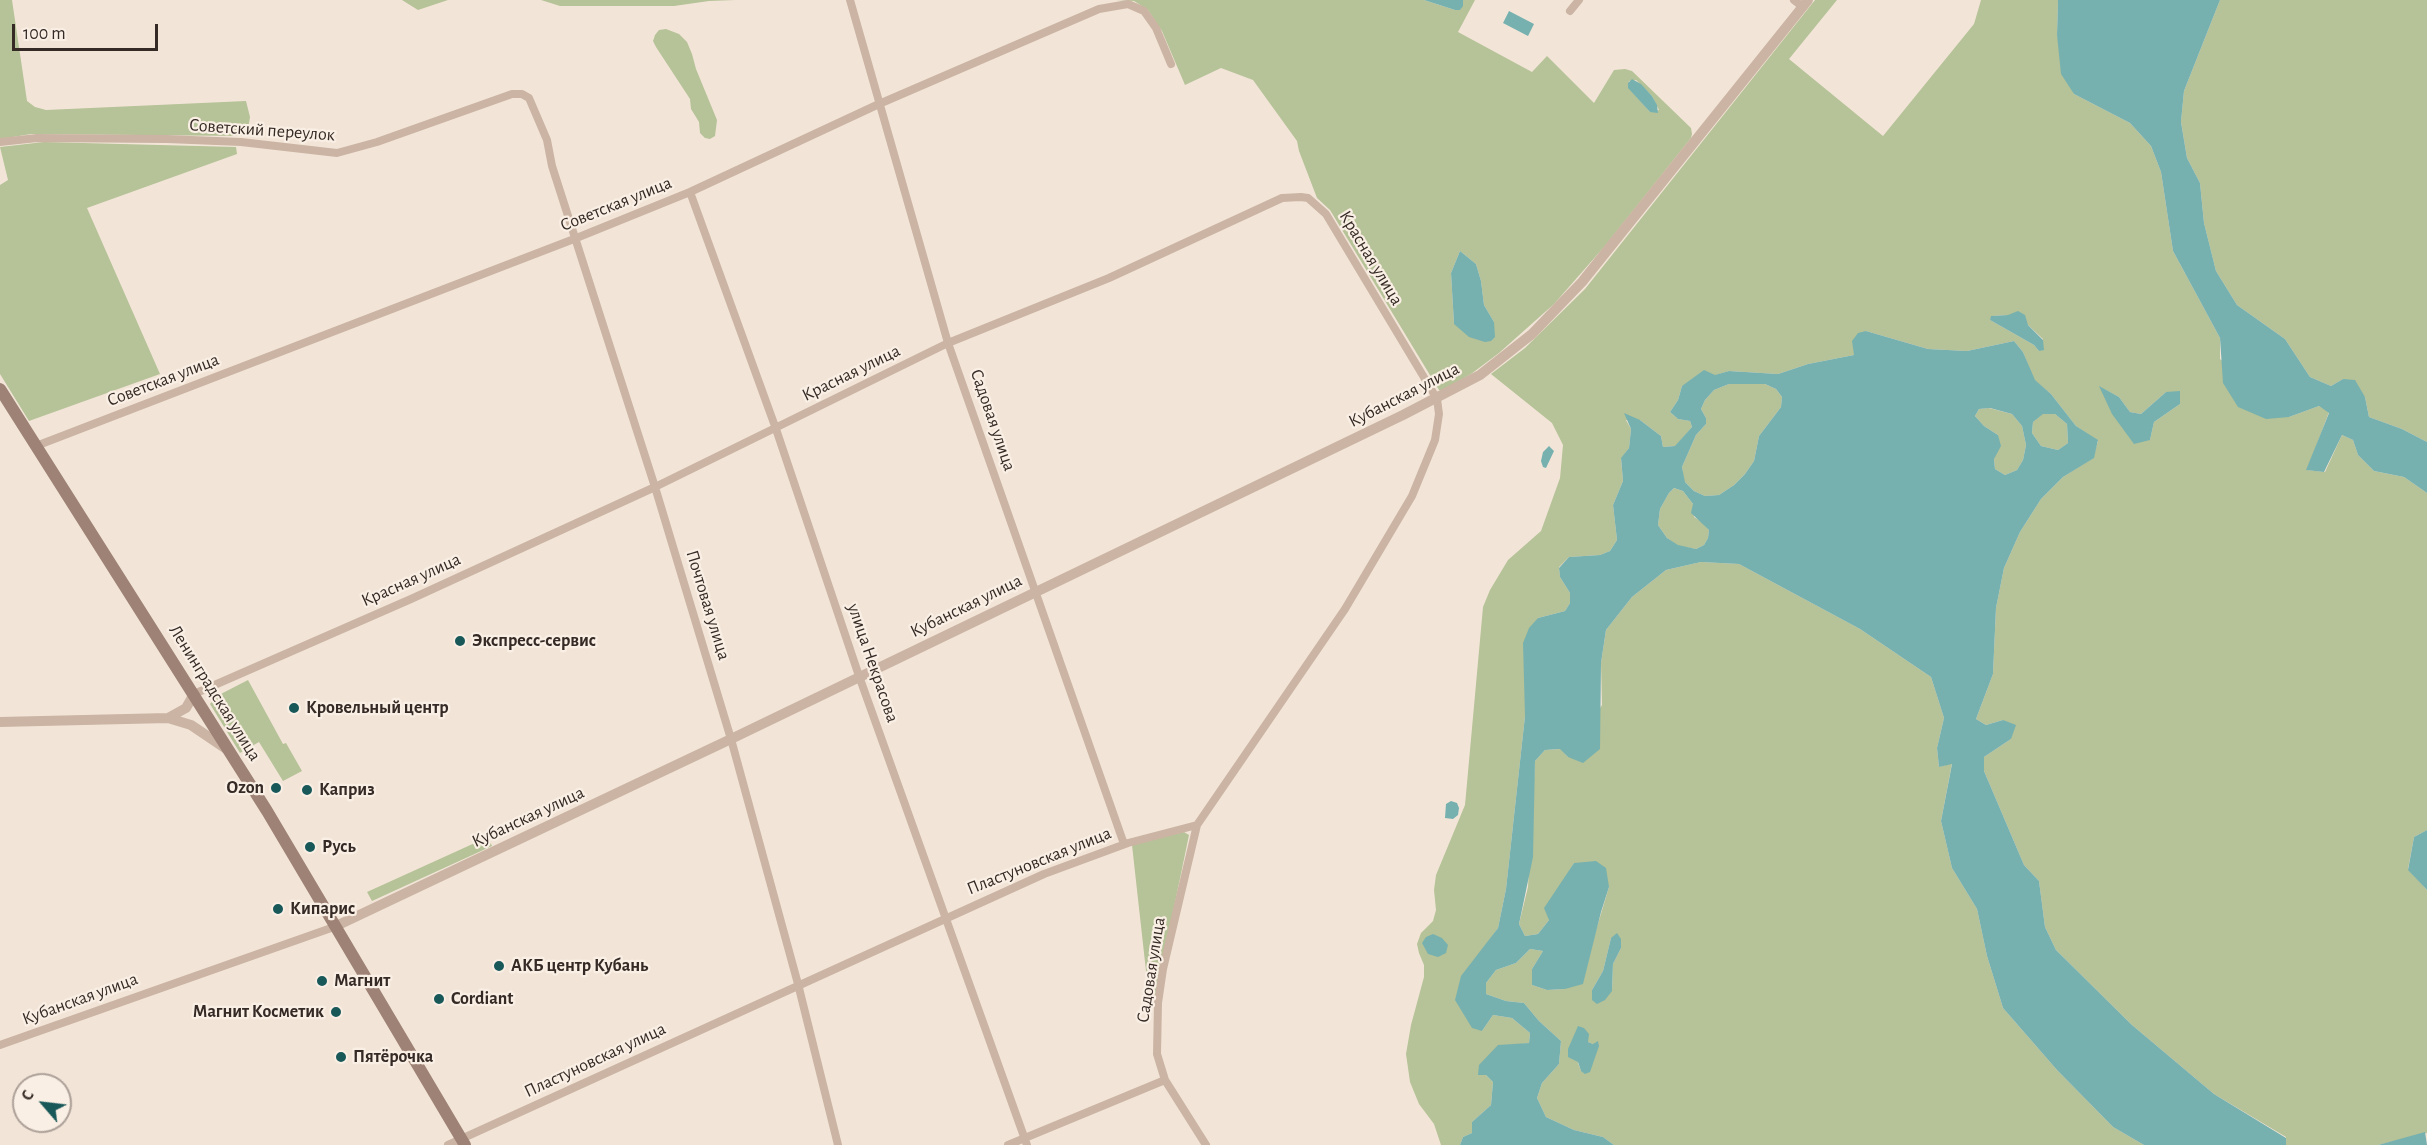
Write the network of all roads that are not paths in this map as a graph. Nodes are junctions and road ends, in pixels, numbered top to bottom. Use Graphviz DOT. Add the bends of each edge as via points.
graph roads {
  1 [pos="850,0"];
  2 [pos="1579,0"];
  3 [pos="1802,2"];
  4 [pos="1570,11"];
  5 [pos="1171,64"];
  6 [pos="513,94"];
  7 [pos="879,104"];
  8 [pos="0,142"];
  9 [pos="690,192"];
  10 [pos="574,239"];
  11 [pos="948,343"];
  12 [pos="0,389"];
  13 [pos="1437,399"];
  14 [pos="776,429"];
  15 [pos="36,446"];
  16 [pos="655,487"];
  17 [pos="1035,591"];
  18 [pos="859,676"];
  19 [pos="194,694"];
  20 [pos="168,718"];
  21 [pos="0,722"];
  22 [pos="731,739"];
  23 [pos="230,751"];
  24 [pos="1197,825"];
  25 [pos="1124,844"];
  26 [pos="947,917"];
  27 [pos="334,927"];
  28 [pos="798,984"];
  29 [pos="0,1046"];
  30 [pos="1164,1080"];
  31 [pos="1026,1141"];
  32 [pos="463,1143"];
  33 [pos="448,1145"];
  34 [pos="838,1145"];
  35 [pos="1008,1145"];
  36 [pos="1206,1145"];
  1 -- 7 [label="street, Садовая улица"];
  2 -- 4 [label="street"];
  3 -- 13 [label="street, Кубанская улица" via="1563,303 1498,362"];
  5 -- 7 [label="street, Советская улица" via="1144,11 1119,5 1086,14"];
  6 -- 8 [label="street, Советский переулок" via="337,153 241,142 38,138"];
  6 -- 10 [label="street, Почтовая улица" via="526,95 536,112"];
  7 -- 9 [label="street, Советская улица"];
  7 -- 11 [label="street, Садовая улица"];
  9 -- 10 [label="street, Советская улица"];
  9 -- 14 [label="street, улица Некрасова"];
  10 -- 15 [label="street, Советская улица"];
  10 -- 16 [label="street, Почтовая улица"];
  11 -- 13 [label="street, Красная улица" via="1109,278 1274,201 1301,196 1326,214"];
  11 -- 14 [label="street, Красная улица"];
  11 -- 17 [label="street, Садовая улица"];
  12 -- 15 [label="main road, Ленинградская улица"];
  13 -- 17 [label="street, Кубанская улица"];
  13 -- 24 [label="street" via="1435,440 1412,496 1345,609"];
  14 -- 16 [label="street, Красная улица"];
  14 -- 18 [label="street, улица Некрасова"];
  15 -- 19 [label="main road, Ленинградская улица"];
  16 -- 19 [label="street, Красная улица"];
  16 -- 22 [label="street, Почтовая улица"];
  17 -- 18 [label="street, Кубанская улица"];
  17 -- 25 [label="street, Садовая улица"];
  18 -- 22 [label="street, Кубанская улица"];
  18 -- 26 [label="street, улица Некрасова"];
  19 -- 20 [label="street" via="186,708"];
  19 -- 23 [label="main road, Ленинградская улица"];
  20 -- 21 [label="street"];
  20 -- 23 [label="street" via="191,725"];
  22 -- 27 [label="street, Кубанская улица"];
  22 -- 28 [label="street, Почтовая улица"];
  23 -- 27 [label="main road, Ленинградская улица"];
  24 -- 25 [label="street, Пластуновская улица"];
  24 -- 30 [label="street, Садовая улица" via="1158,1003 1157,1054"];
  25 -- 26 [label="street, Пластуновская улица"];
  26 -- 28 [label="street, Пластуновская улица"];
  26 -- 31 [label="street, улица Некрасова"];
  27 -- 29 [label="street, Кубанская улица"];
  27 -- 32 [label="main road, Ленинградская улица"];
  28 -- 32 [label="street, Пластуновская улица"];
  28 -- 34 [label="street, Почтовая улица"];
  30 -- 31 [label="street"];
  30 -- 36 [label="street, Садовая улица"];
  31 -- 35 [label="street"];
  32 -- 33 [label="street, Пластуновская улица"];
}
